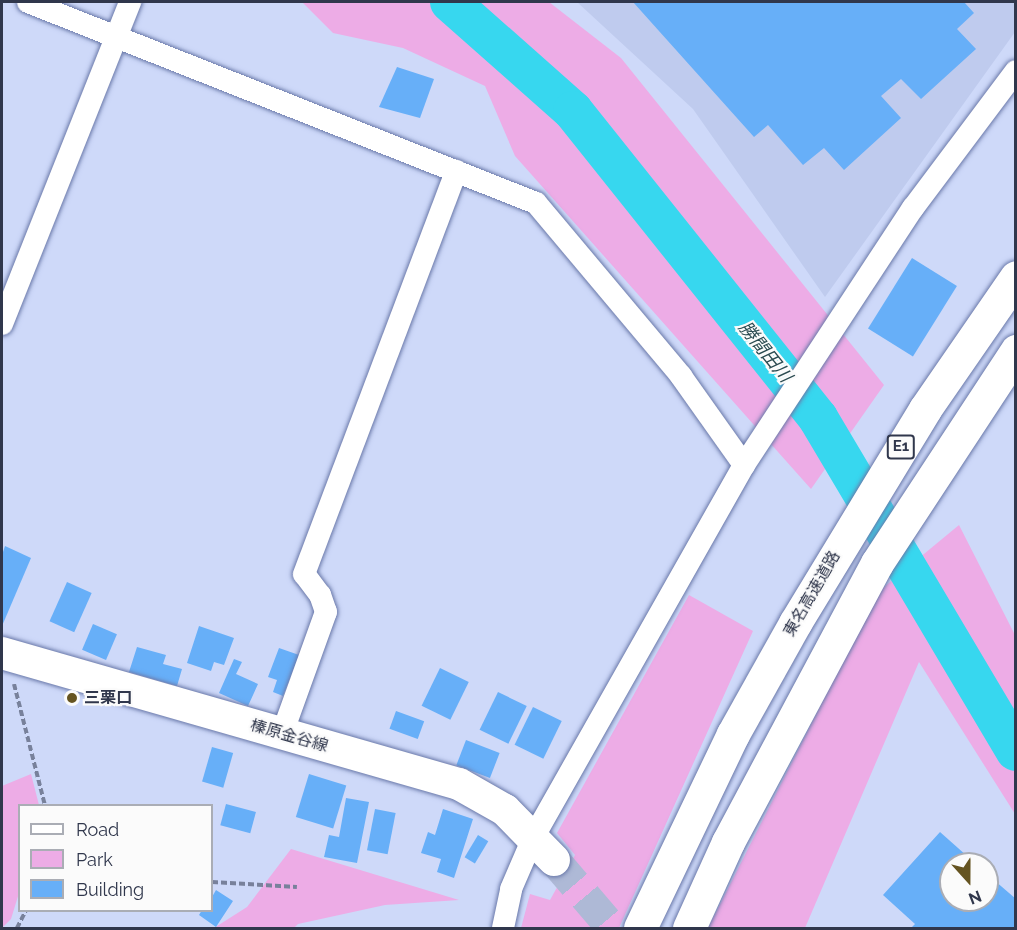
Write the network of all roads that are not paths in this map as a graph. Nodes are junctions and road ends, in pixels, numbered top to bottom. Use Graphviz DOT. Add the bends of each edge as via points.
graph roads {
  1 [pos="28,2"];
  2 [pos="130,2"];
  3 [pos="116,38"];
  4 [pos="1016,71"];
  5 [pos="456,171"];
  6 [pos="1016,277"];
  7 [pos="2,324"];
  8 [pos="1016,351"];
  9 [pos="744,465"];
  10 [pos="4,654"];
  11 [pos="282,734"];
  12 [pos="544,849"];
  13 [pos="503,928"];
  14 [pos="640,928"];
  15 [pos="689,928"];
  1 -- 3 [label="street"];
  2 -- 3 [label="street"];
  3 -- 5 [label="street"];
  3 -- 7 [label="street"];
  4 -- 9 [label="street" via="913,208"];
  5 -- 9 [label="street" via="536,203 681,376"];
  5 -- 11 [label="street" via="304,574 320,595 326,612"];
  6 -- 14 [label="highway, 東名高速道路 / E1" via="919,419 795,623 728,744"];
  8 -- 15 [label="highway, E1" via="943,458 829,649 728,842"];
  9 -- 12 [label="street"];
  10 -- 11 [label="main road, 榛原金谷線"];
  11 -- 12 [label="main road, 榛原金谷線" via="459,784 505,810"];
  12 -- 13 [label="street" via="511,889"];
}
